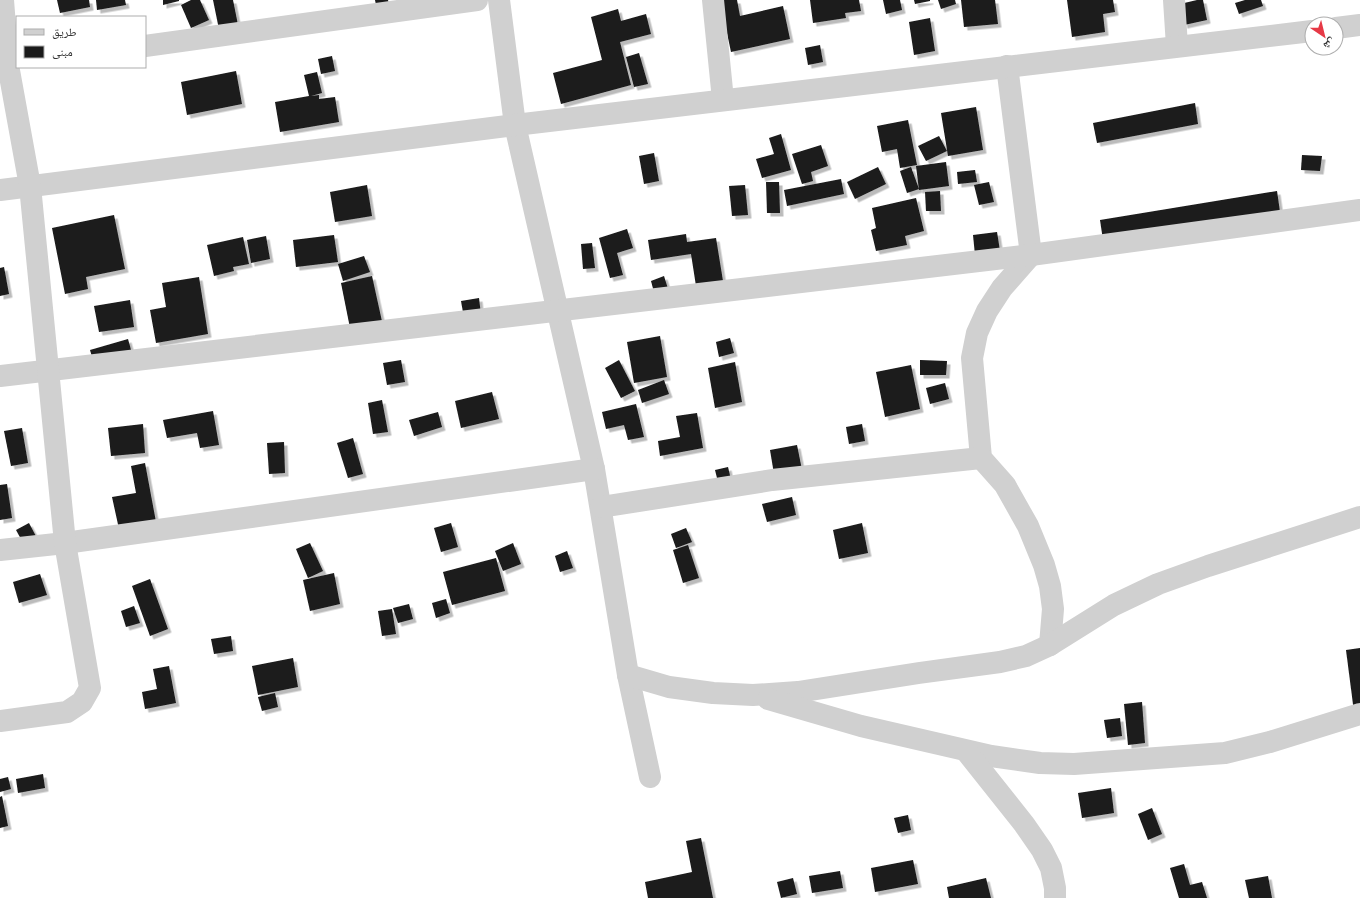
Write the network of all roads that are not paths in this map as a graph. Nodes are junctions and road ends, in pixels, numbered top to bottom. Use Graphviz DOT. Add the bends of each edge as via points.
graph roads {
  1 [pos="3,0"];
  2 [pos="477,0"];
  3 [pos="499,0"];
  4 [pos="713,0"];
  5 [pos="1174,0"];
  6 [pos="1344,29"];
  7 [pos="1359,31"];
  8 [pos="1304,32"];
  9 [pos="146,46"];
  10 [pos="1177,46"];
  11 [pos="8,65"];
  12 [pos="1006,66"];
  13 [pos="723,100"];
  14 [pos="515,125"];
  15 [pos="30,186"];
  16 [pos="0,190"];
  17 [pos="1360,210"];
  18 [pos="1031,255"];
  19 [pos="559,311"];
  20 [pos="48,370"];
  21 [pos="0,376"];
  22 [pos="981,458"];
  23 [pos="594,469"];
  24 [pos="601,507"];
  25 [pos="1360,517"];
  26 [pos="65,543"];
  27 [pos="0,550"];
  28 [pos="1050,645"];
  29 [pos="628,675"];
  30 [pos="753,694"];
  31 [pos="1360,714"];
  32 [pos="0,721"];
  33 [pos="966,751"];
  34 [pos="650,777"];
  35 [pos="1055,898"];
  1 -- 11 [label="street"];
  2 -- 9 [label="street"];
  3 -- 14 [label="street"];
  4 -- 13 [label="street"];
  5 -- 10 [label="street"];
  6 -- 7 [label="street"];
  8 -- 10 [label="street"];
  10 -- 12 [label="street"];
  11 -- 15 [label="street"];
  12 -- 13 [label="street"];
  12 -- 18 [label="street"];
  13 -- 14 [label="street"];
  14 -- 15 [label="street"];
  14 -- 19 [label="street"];
  15 -- 16 [label="street"];
  15 -- 20 [label="street"];
  17 -- 18 [label="street"];
  18 -- 19 [label="street"];
  18 -- 22 [label="street" via="1002,288 987,310 977,333 972,358"];
  19 -- 20 [label="street"];
  19 -- 23 [label="street"];
  20 -- 21 [label="street"];
  20 -- 26 [label="street"];
  22 -- 24 [label="street" via="772,480"];
  22 -- 28 [label="street" via="1005,485 1028,526 1044,565 1053,609"];
  23 -- 24 [label="street"];
  23 -- 26 [label="street"];
  24 -- 29 [label="street"];
  25 -- 28 [label="street" via="1158,584 1114,605"];
  26 -- 27 [label="street"];
  26 -- 32 [label="street" via="90,688 82,702 67,712"];
  28 -- 30 [label="street" via="1026,656 1000,662 798,692"];
  29 -- 30 [label="street" via="669,687 713,693"];
  29 -- 34 [label="street"];
  30 -- 33 [label="street" via="861,726"];
  31 -- 33 [label="street" via="1225,753 1074,764 1040,763"];
  33 -- 35 [label="street" via="1042,850 1051,868"];
}
